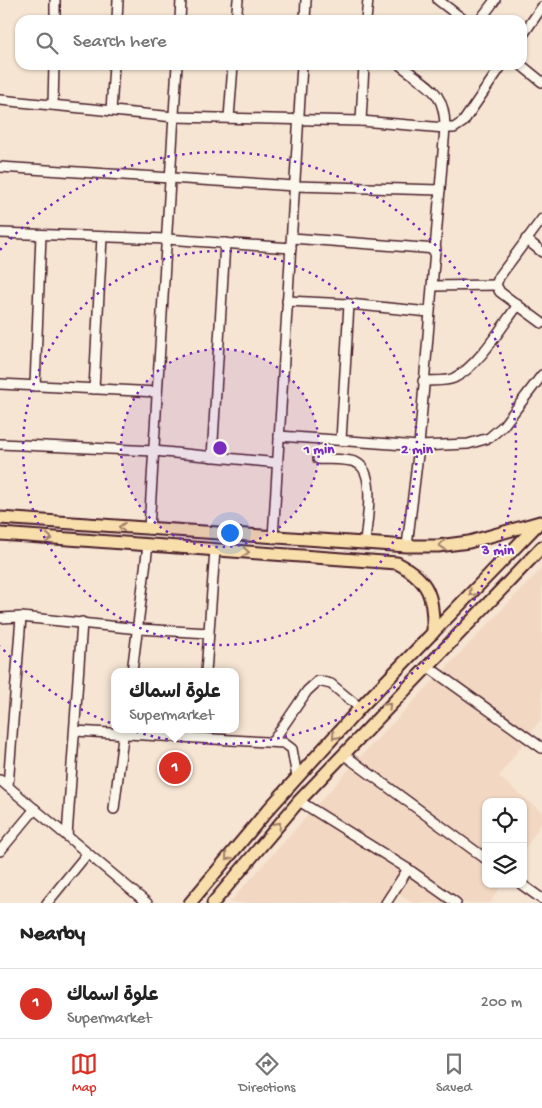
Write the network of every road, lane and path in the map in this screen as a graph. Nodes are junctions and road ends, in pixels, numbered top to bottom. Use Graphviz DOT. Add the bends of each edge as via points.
graph roads {
  1 [pos="55,0"];
  2 [pos="118,0"];
  3 [pos="181,0"];
  4 [pos="238,0"];
  5 [pos="306,0"];
  6 [pos="368,0"];
  7 [pos="438,0"];
  8 [pos="495,0"];
  9 [pos="542,8"];
  10 [pos="55,15"];
  11 [pos="116,15"];
  12 [pos="180,15"];
  13 [pos="236,15"];
  14 [pos="305,15"];
  15 [pos="366,15"];
  16 [pos="458,15"];
  17 [pos="484,15"];
  18 [pos="527,29"];
  19 [pos="527,69"];
  20 [pos="54,70"];
  21 [pos="114,70"];
  22 [pos="177,70"];
  23 [pos="233,70"];
  24 [pos="302,70"];
  25 [pos="364,70"];
  26 [pos="406,70"];
  27 [pos="499,70"];
  28 [pos="540,77"];
  29 [pos="0,100"];
  30 [pos="52,105"];
  31 [pos="111,111"];
  32 [pos="174,117"];
  33 [pos="228,118"];
  34 [pos="299,120"];
  35 [pos="361,121"];
  36 [pos="445,128"];
  37 [pos="0,167"];
  38 [pos="170,177"];
  39 [pos="295,186"];
  40 [pos="440,190"];
  41 [pos="542,219"];
  42 [pos="0,233"];
  43 [pos="40,234"];
  44 [pos="102,237"];
  45 [pos="292,238"];
  46 [pos="167,239"];
  47 [pos="526,239"];
  48 [pos="225,243"];
  49 [pos="291,248"];
  50 [pos="436,249"];
  51 [pos="542,252"];
  52 [pos="496,285"];
  53 [pos="432,286"];
  54 [pos="287,301"];
  55 [pos="350,304"];
  56 [pos="518,305"];
  57 [pos="429,312"];
  58 [pos="542,323"];
  59 [pos="542,375"];
  60 [pos="423,381"];
  61 [pos="0,384"];
  62 [pos="35,386"];
  63 [pos="94,389"];
  64 [pos="157,392"];
  65 [pos="279,436"];
  66 [pos="341,440"];
  67 [pos="0,444"];
  68 [pos="419,446"];
  69 [pos="154,451"];
  70 [pos="212,457"];
  71 [pos="318,459"];
  72 [pos="278,463"];
  73 [pos="0,518"];
  74 [pos="541,521"];
  75 [pos="149,529"];
  76 [pos="187,531"];
  77 [pos="0,534"];
  78 [pos="273,538"];
  79 [pos="148,545"];
  80 [pos="370,545"];
  81 [pos="407,546"];
  82 [pos="542,547"];
  83 [pos="185,548"];
  84 [pos="215,550"];
  85 [pos="374,561"];
  86 [pos="21,617"];
  87 [pos="0,618"];
  88 [pos="82,622"];
  89 [pos="139,629"];
  90 [pos="209,633"];
  91 [pos="433,633"];
  92 [pos="427,666"];
  93 [pos="133,668"];
  94 [pos="206,668"];
  95 [pos="360,708"];
  96 [pos="348,722"];
  97 [pos="75,731"];
  98 [pos="111,731"];
  99 [pos="123,733"];
  100 [pos="201,733"];
  101 [pos="362,734"];
  102 [pos="273,741"];
  103 [pos="542,748"];
  104 [pos="343,754"];
  105 [pos="297,777"];
  106 [pos="0,780"];
  107 [pos="8,786"];
  108 [pos="299,801"];
  109 [pos="35,809"];
  110 [pos="114,809"];
  111 [pos="67,836"];
  112 [pos="1,849"];
  113 [pos="87,854"];
  114 [pos="482,856"];
  115 [pos="408,869"];
  116 [pos="527,888"];
  117 [pos="542,899"];
  118 [pos="47,903"];
  119 [pos="147,903"];
  120 [pos="190,903"];
  121 [pos="213,903"];
  122 [pos="386,903"];
  123 [pos="456,903"];
  1 -- 10 [label="street"];
  2 -- 11 [label="street"];
  3 -- 12 [label="street"];
  4 -- 13 [label="street"];
  5 -- 14 [label="street"];
  6 -- 15 [label="street"];
  7 -- 16 [label="street"];
  8 -- 17 [label="street"];
  9 -- 18 [label="street"];
  19 -- 28 [label="street"];
  20 -- 30 [label="street"];
  21 -- 31 [label="street"];
  22 -- 32 [label="street"];
  23 -- 33 [label="street"];
  24 -- 34 [label="street"];
  25 -- 35 [label="street"];
  26 -- 36 [label="street" via="440,97"];
  27 -- 36 [label="street" via="463,122 454,128"];
  29 -- 30 [label="street"];
  30 -- 31 [label="street"];
  31 -- 32 [label="street"];
  32 -- 33 [label="street"];
  32 -- 38 [label="street"];
  33 -- 34 [label="street"];
  34 -- 35 [label="street"];
  34 -- 39 [label="street"];
  35 -- 36 [label="street"];
  36 -- 40 [label="street"];
  37 -- 38 [label="street"];
  38 -- 39 [label="street"];
  38 -- 46 [label="street"];
  39 -- 40 [label="street"];
  39 -- 45 [label="street"];
  40 -- 50 [label="street"];
  41 -- 47 [label="street"];
  42 -- 43 [label="street"];
  43 -- 44 [label="street"];
  43 -- 62 [label="street"];
  44 -- 46 [label="street"];
  44 -- 63 [label="street"];
  45 -- 49 [label="street"];
  45 -- 50 [label="street"];
  46 -- 48 [label="street"];
  46 -- 64 [label="street"];
  47 -- 51 [label="street"];
  47 -- 52 [label="street"];
  48 -- 49 [label="street"];
  48 -- 70 [label="street"];
  49 -- 54 [label="street"];
  50 -- 53 [label="street"];
  52 -- 53 [label="street"];
  52 -- 56 [label="street"];
  53 -- 57 [label="street"];
  54 -- 55 [label="street"];
  54 -- 65 [label="street"];
  55 -- 57 [label="street"];
  55 -- 66 [label="street"];
  56 -- 58 [label="street"];
  56 -- 60 [label="street" via="462,374 452,379"];
  57 -- 60 [label="street"];
  59 -- 68 [label="street" via="503,426 488,438 468,444"];
  60 -- 68 [label="street"];
  61 -- 62 [label="street"];
  62 -- 63 [label="street"];
  63 -- 64 [label="street"];
  64 -- 69 [label="street"];
  65 -- 66 [label="street"];
  65 -- 72 [label="street"];
  66 -- 68 [label="street"];
  67 -- 69 [label="street"];
  68 -- 81 [label="street"];
  69 -- 70 [label="street"];
  69 -- 75 [label="street"];
  70 -- 72 [label="street"];
  71 -- 80 [label="street" via="355,462 365,469 369,480"];
  72 -- 78 [label="street"];
  75 -- 73 [label="main road, one-way"];
  74 -- 81 [label="main road, one-way" via="469,542"];
  74 -- 91 [label="main road, one-way"];
  75 -- 76 [label="main road"];
  76 -- 78 [label="main road"];
  76 -- 83 [label="main road"];
  77 -- 79 [label="main road, one-way"];
  78 -- 80 [label="main road"];
  79 -- 83 [label="main road"];
  79 -- 89 [label="street"];
  80 -- 81 [label="main road"];
  80 -- 85 [label="main road"];
  82 -- 92 [label="main road"];
  83 -- 84 [label="main road"];
  84 -- 85 [label="main road, one-way"];
  84 -- 90 [label="street"];
  85 -- 91 [label="main road" via="397,563 421,580 434,607"];
  86 -- 87 [label="street"];
  86 -- 88 [label="street"];
  86 -- 107 [label="street"];
  88 -- 89 [label="street"];
  88 -- 97 [label="street"];
  89 -- 90 [label="street"];
  89 -- 93 [label="street"];
  90 -- 94 [label="street"];
  91 -- 95 [label="main road"];
  101 -- 92 [label="main road, one-way"];
  92 -- 103 [label="street"];
  95 -- 96 [label="main road"];
  95 -- 102 [label="street" via="332,684 318,681 307,690"];
  96 -- 101 [label="main road"];
  96 -- 105 [label="main road, one-way"];
  97 -- 98 [label="street"];
  97 -- 111 [label="street"];
  99 -- 110 [label="street"];
  100 -- 102 [label="street"];
  101 -- 104 [label="main road"];
  102 -- 105 [label="street" via="290,746"];
  104 -- 108 [label="main road"];
  104 -- 114 [label="street"];
  105 -- 120 [label="main road, one-way"];
  106 -- 107 [label="street"];
  107 -- 109 [label="street"];
  108 -- 115 [label="street"];
  121 -- 108 [label="main road, one-way"];
  109 -- 111 [label="street"];
  109 -- 112 [label="street"];
  111 -- 113 [label="street"];
  113 -- 118 [label="street"];
  113 -- 119 [label="street"];
  115 -- 122 [label="street"];
  115 -- 123 [label="street"];
  116 -- 117 [label="street"];
}
